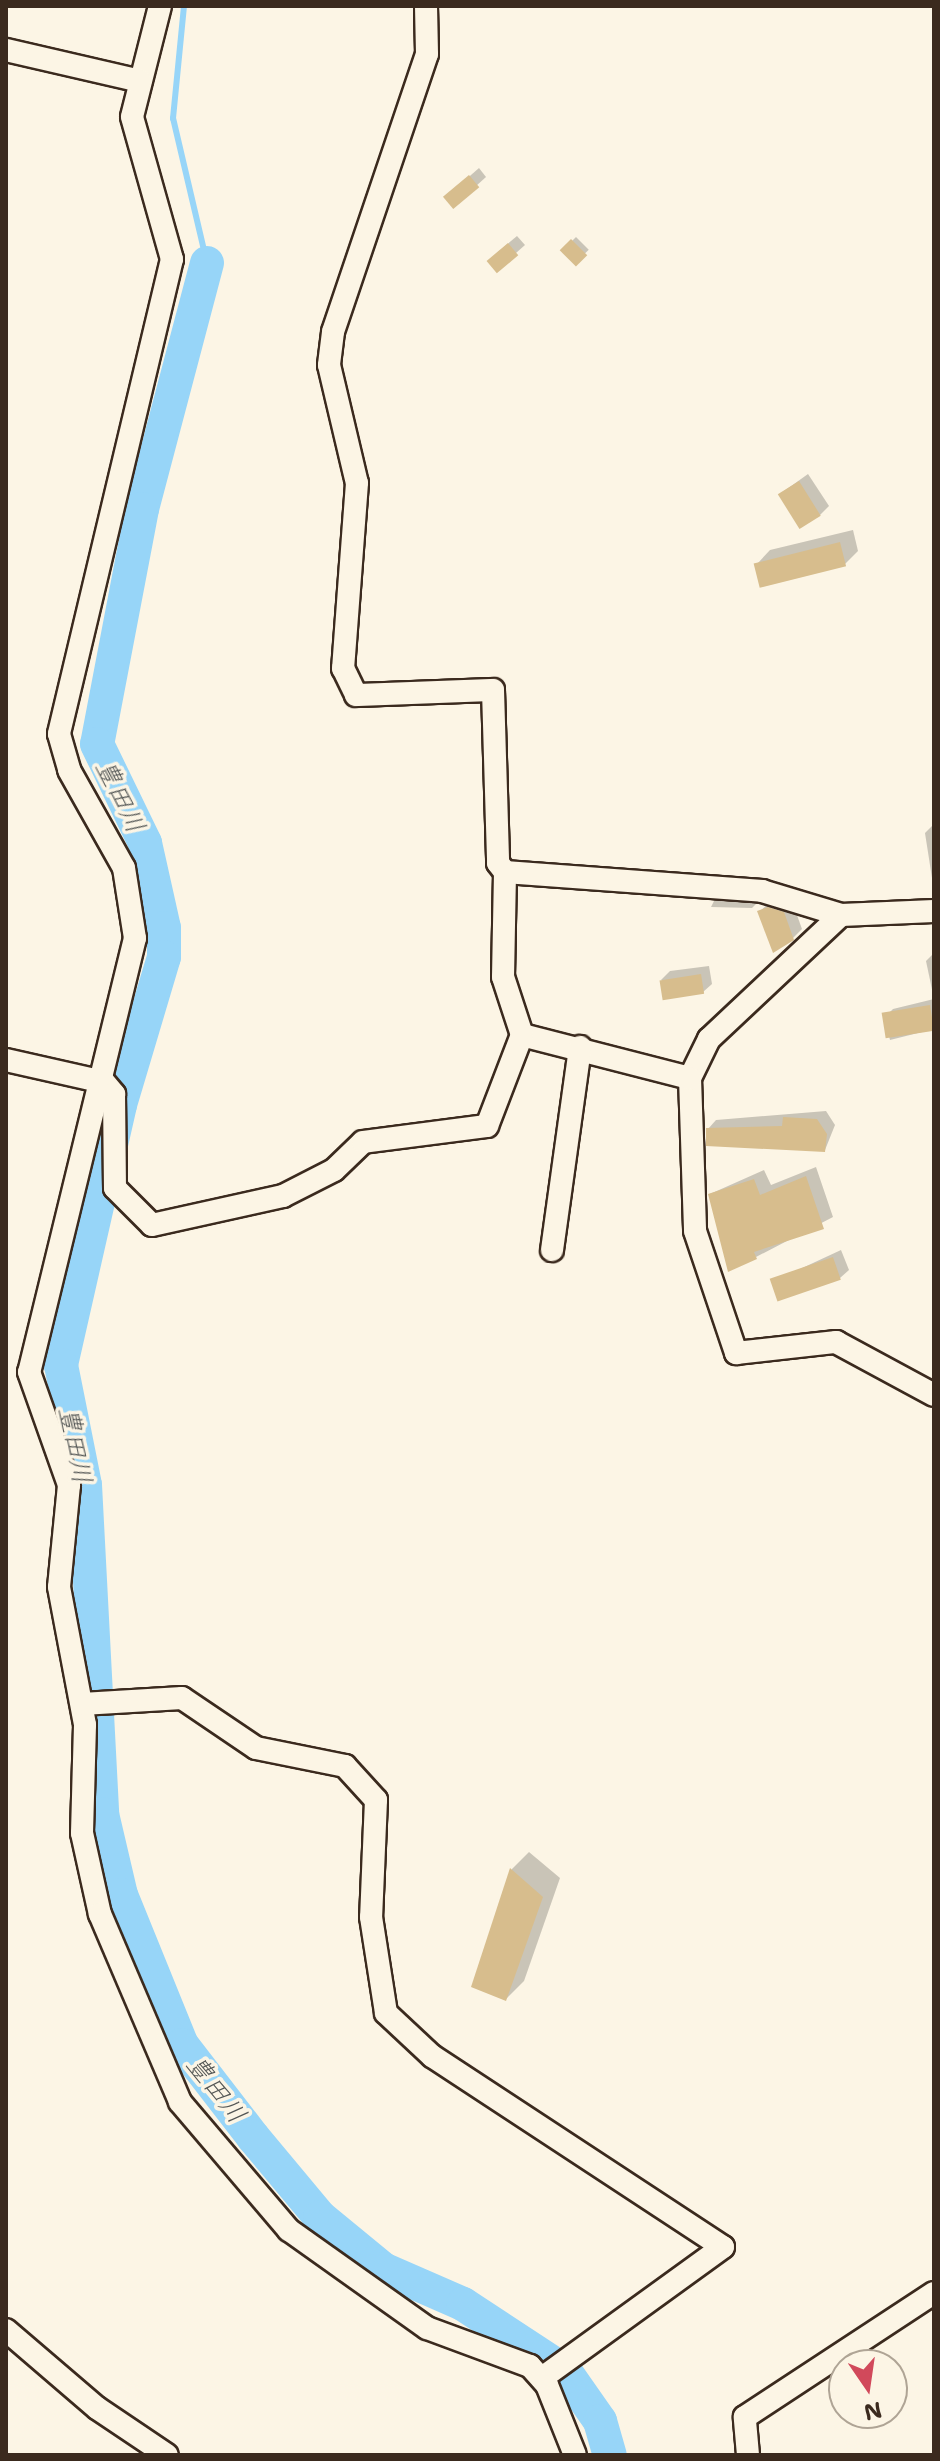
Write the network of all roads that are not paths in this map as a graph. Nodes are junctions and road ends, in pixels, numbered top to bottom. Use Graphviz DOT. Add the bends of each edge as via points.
graph roads {
  1 [pos="160,6"];
  2 [pos="426,6"];
  3 [pos="6,50"];
  4 [pos="140,81"];
  5 [pos="505,872"];
  6 [pos="934,911"];
  7 [pos="841,915"];
  8 [pos="522,1035"];
  9 [pos="580,1047"];
  10 [pos="6,1060"];
  11 [pos="690,1078"];
  12 [pos="104,1082"];
  13 [pos="552,1250"];
  14 [pos="934,1395"];
  15 [pos="82,1704"];
  16 [pos="934,2293"];
  17 [pos="6,2330"];
  18 [pos="542,2378"];
  19 [pos="167,2455"];
  20 [pos="575,2455"];
  21 [pos="748,2455"];
  1 -- 4 [label="street"];
  2 -- 5 [label="street" via="427,54 333,332 329,365 357,483 343,668 356,695 493,690 498,863"];
  3 -- 4 [label="street"];
  4 -- 12 [label="street" via="132,117 172,259 59,734 133,900 135,938"];
  5 -- 7 [label="street" via="762,891"];
  5 -- 8 [label="street" via="499,883 503,977"];
  6 -- 7 [label="street"];
  7 -- 11 [label="street" via="709,1039"];
  8 -- 9 [label="street"];
  8 -- 12 [label="street" via="487,1126 363,1142 334,1170 283,1196 172,1224 142,1219 115,1188 114,1094"];
  9 -- 11 [label="street"];
  9 -- 13 [label="street"];
  10 -- 12 [label="street"];
  11 -- 14 [label="street" via="695,1231 736,1353 836,1342"];
  12 -- 15 [label="street" via="40,1305 29,1372 69,1485 59,1587"];
  15 -- 18 [label="street" via="82,1833 100,1914 180,2102 289,2230 427,2328 506,2352"];
  15 -- 18 [label="street" via="182,1698 256,1748 345,1766 376,1800 371,1917 386,2013 432,2056 723,2247"];
  16 -- 21 [label="street" via="745,2417"];
  17 -- 19 [label="street" via="97,2408"];
  18 -- 20 [label="street"];
}
